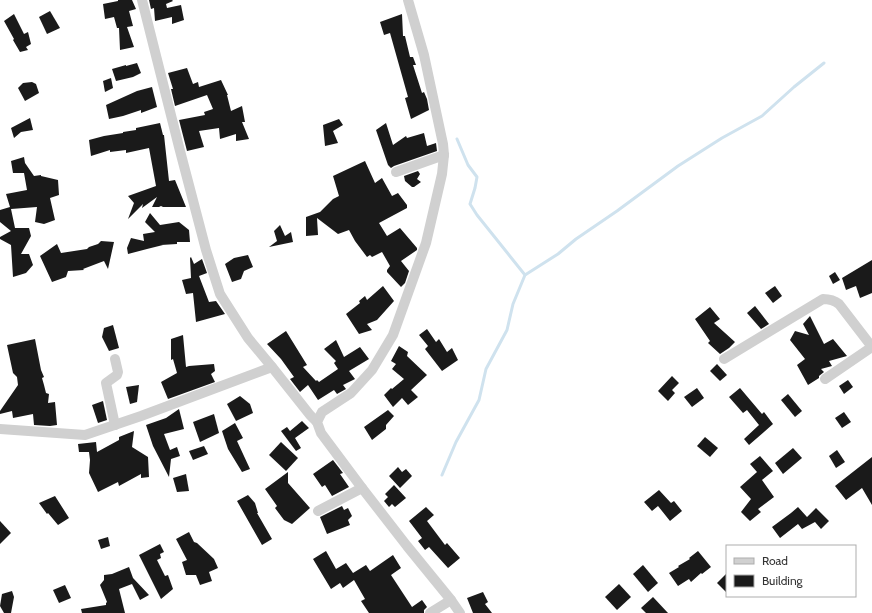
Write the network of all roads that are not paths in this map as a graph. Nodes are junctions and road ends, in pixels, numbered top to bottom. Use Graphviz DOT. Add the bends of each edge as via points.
graph roads {
  1 [pos="142,0"];
  2 [pos="408,0"];
  3 [pos="444,155"];
  4 [pos="396,172"];
  5 [pos="115,359"];
  6 [pos="724,359"];
  7 [pos="272,367"];
  8 [pos="825,379"];
  9 [pos="317,422"];
  10 [pos="115,425"];
  11 [pos="0,429"];
  12 [pos="362,488"];
  13 [pos="318,511"];
  14 [pos="451,600"];
  15 [pos="430,613"];
  16 [pos="460,613"];
  1 -- 7 [label="street" via="206,250 220,294 248,338"];
  2 -- 3 [label="street" via="424,55"];
  3 -- 4 [label="street"];
  3 -- 9 [label="street" via="426,242 393,335 372,370 351,393 322,412"];
  5 -- 10 [label="street" via="117,375 106,383"];
  6 -- 8 [label="street" via="823,299 830,300 838,304 872,348"];
  7 -- 9 [label="street"];
  7 -- 10 [label="street"];
  9 -- 12 [label="street" via="321,433"];
  10 -- 11 [label="street" via="86,434"];
  12 -- 13 [label="street"];
  12 -- 14 [label="street"];
  14 -- 15 [label="street"];
  14 -- 16 [label="street"];
}
